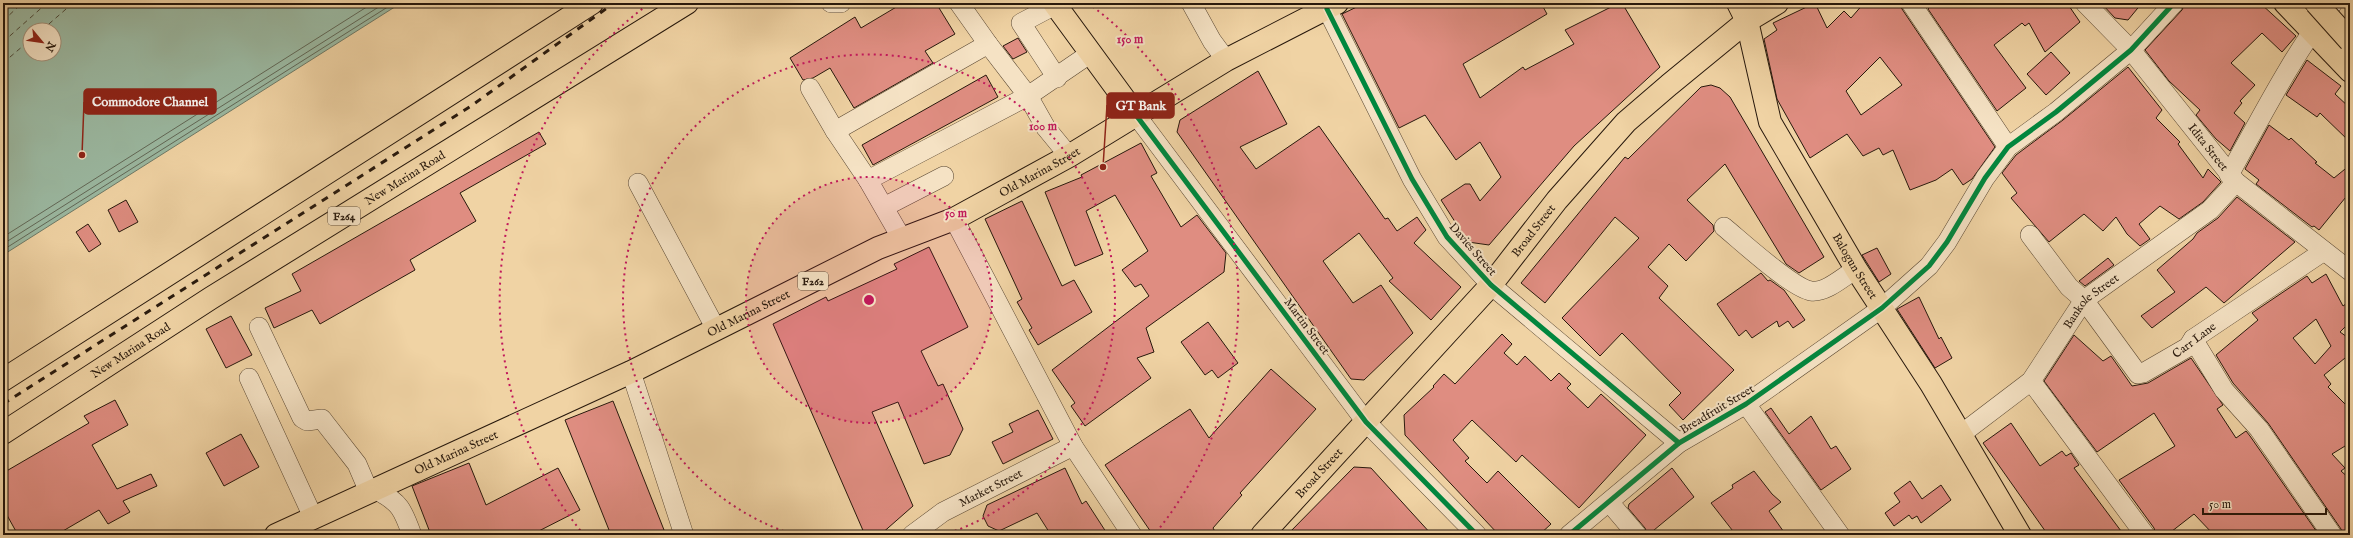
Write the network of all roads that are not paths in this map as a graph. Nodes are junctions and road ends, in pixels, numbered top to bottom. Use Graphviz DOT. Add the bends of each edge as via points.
graph roads {
  1 [pos="592,3"];
  2 [pos="687,3"];
  3 [pos="831,3"];
  4 [pos="841,3"];
  5 [pos="959,3"];
  6 [pos="1191,3"];
  7 [pos="1777,3"];
  8 [pos="1911,3"];
  9 [pos="2085,3"];
  10 [pos="2174,3"];
  11 [pos="2285,3"];
  12 [pos="2316,3"];
  13 [pos="2333,3"];
  14 [pos="1054,4"];
  15 [pos="1332,6"];
  16 [pos="1742,12"];
  17 [pos="2311,32"];
  18 [pos="2350,42"];
  19 [pos="988,44"];
  20 [pos="2131,50"];
  21 [pos="1091,53"];
  22 [pos="1226,60"];
  23 [pos="2350,71"];
  24 [pos="1056,78"];
  25 [pos="810,88"];
  26 [pos="1028,96"];
  27 [pos="1136,116"];
  28 [pos="835,131"];
  29 [pos="2008,147"];
  30 [pos="1069,156"];
  31 [pos="944,176"];
  32 [pos="2233,178"];
  33 [pos="868,180"];
  34 [pos="638,183"];
  35 [pos="884,207"];
  36 [pos="954,219"];
  37 [pos="1724,227"];
  38 [pos="2030,235"];
  39 [pos="902,239"];
  40 [pos="2324,251"];
  41 [pos="1856,270"];
  42 [pos="2350,271"];
  43 [pos="1491,285"];
  44 [pos="2084,300"];
  45 [pos="1882,308"];
  46 [pos="259,327"];
  47 [pos="716,329"];
  48 [pos="2193,339"];
  49 [pos="631,372"];
  50 [pos="249,378"];
  51 [pos="3,380"];
  52 [pos="2031,381"];
  53 [pos="1746,404"];
  54 [pos="1366,422"];
  55 [pos="3,433"];
  56 [pos="1960,435"];
  57 [pos="1679,444"];
  58 [pos="1074,446"];
  59 [pos="372,491"];
  60 [pos="1609,502"];
  61 [pos="313,517"];
  62 [pos="276,535"];
  63 [pos="412,535"];
  64 [pos="684,535"];
  65 [pos="912,535"];
  66 [pos="1132,535"];
  67 [pos="1262,535"];
  68 [pos="1477,535"];
  69 [pos="1568,535"];
  70 [pos="1637,535"];
  71 [pos="1840,535"];
  72 [pos="2020,535"];
  73 [pos="2145,535"];
  74 [pos="2332,535"];
  1 -- 51 [label="main road"];
  2 -- 55 [label="main road, New Marina Road / F264" via="211,298"];
  3 -- 4 [label="street"];
  5 -- 19 [label="street"];
  6 -- 22 [label="street"];
  7 -- 16 [label="main road, Broad Street"];
  8 -- 29 [label="street"];
  9 -- 20 [label="street, Idita Street"];
  10 -- 20 [label="street, Breadfruit Street"];
  11 -- 17 [label="main road"];
  12 -- 18 [label="main road, bridge"];
  13 -- 17 [label="street, Bankole Street"];
  14 -- 21 [label="main road"];
  14 -- 24 [label="street" via="1021,23"];
  15 -- 22 [label="main road, Old Marina Street / F262"];
  15 -- 43 [label="street, Davies Street" via="1412,179 1447,237"];
  16 -- 41 [label="main road, Balogun Street" via="1770,122"];
  16 -- 43 [label="main road, Broad Street" via="1669,85 1626,122 1557,200"];
  17 -- 23 [label="main road"];
  17 -- 32 [label="street, Bankole Street"];
  19 -- 26 [label="street"];
  19 -- 28 [label="street"];
  20 -- 29 [label="street, Breadfruit Street" via="2056,112"];
  20 -- 32 [label="street, Idita Street"];
  21 -- 24 [label="street"];
  21 -- 27 [label="main road"];
  22 -- 27 [label="main road, Old Marina Street / F262"];
  24 -- 26 [label="street"];
  25 -- 28 [label="street"];
  26 -- 30 [label="street" via="1039,132"];
  26 -- 33 [label="street"];
  27 -- 30 [label="main road, Old Marina Street / F262"];
  27 -- 54 [label="street, Martin Street"];
  28 -- 33 [label="street"];
  29 -- 45 [label="street, Breadfruit Street" via="1929,266"];
  30 -- 36 [label="main road, Old Marina Street / F262"];
  31 -- 35 [label="street"];
  32 -- 40 [label="street, Idita Street"];
  32 -- 44 [label="street, Bankole Street" via="2210,210"];
  33 -- 35 [label="street"];
  34 -- 47 [label="street"];
  35 -- 39 [label="street"];
  36 -- 39 [label="main road, Old Marina Street / F262"];
  36 -- 58 [label="street"];
  37 -- 41 [label="street" via="1786,277 1811,291 1825,288"];
  38 -- 44 [label="street" via="2070,288"];
  39 -- 47 [label="main road, Old Marina Street / F262" via="878,248"];
  40 -- 42 [label="street, Idita Street"];
  40 -- 48 [label="street, Carr Lane"];
  41 -- 45 [label="main road, Balogun Street"];
  43 -- 54 [label="main road, Broad Street"];
  43 -- 57 [label="street, Davies Street"];
  44 -- 48 [label="street, Carr Lane" via="2138,374 2188,347"];
  44 -- 52 [label="street, Bankole Street"];
  45 -- 53 [label="street, Breadfruit Street"];
  45 -- 56 [label="main road, Balogun Street"];
  46 -- 59 [label="street" via="302,418 307,421 325,422 357,464"];
  47 -- 49 [label="main road, Old Marina Street / F262"];
  48 -- 74 [label="street" via="2224,390 2260,429"];
  49 -- 59 [label="main road, Old Marina Street / F262"];
  49 -- 64 [label="street"];
  50 -- 61 [label="street"];
  52 -- 56 [label="street, Bankole Street"];
  52 -- 73 [label="street"];
  53 -- 57 [label="street, Breadfruit Street"];
  53 -- 71 [label="street"];
  54 -- 67 [label="main road, Broad Street"];
  54 -- 68 [label="street, Martin Street"];
  56 -- 72 [label="main road, Balogun Street"];
  57 -- 60 [label="street, Breadfruit Street"];
  58 -- 65 [label="street, Market Street" via="943,512"];
  58 -- 66 [label="street"];
  59 -- 61 [label="main road, Old Marina Street / F262"];
  59 -- 63 [label="street" via="393,498 401,509"];
  60 -- 69 [label="street, Breadfruit Street"];
  60 -- 70 [label="street"];
  61 -- 62 [label="main road, Old Marina Street / F262"];
}
